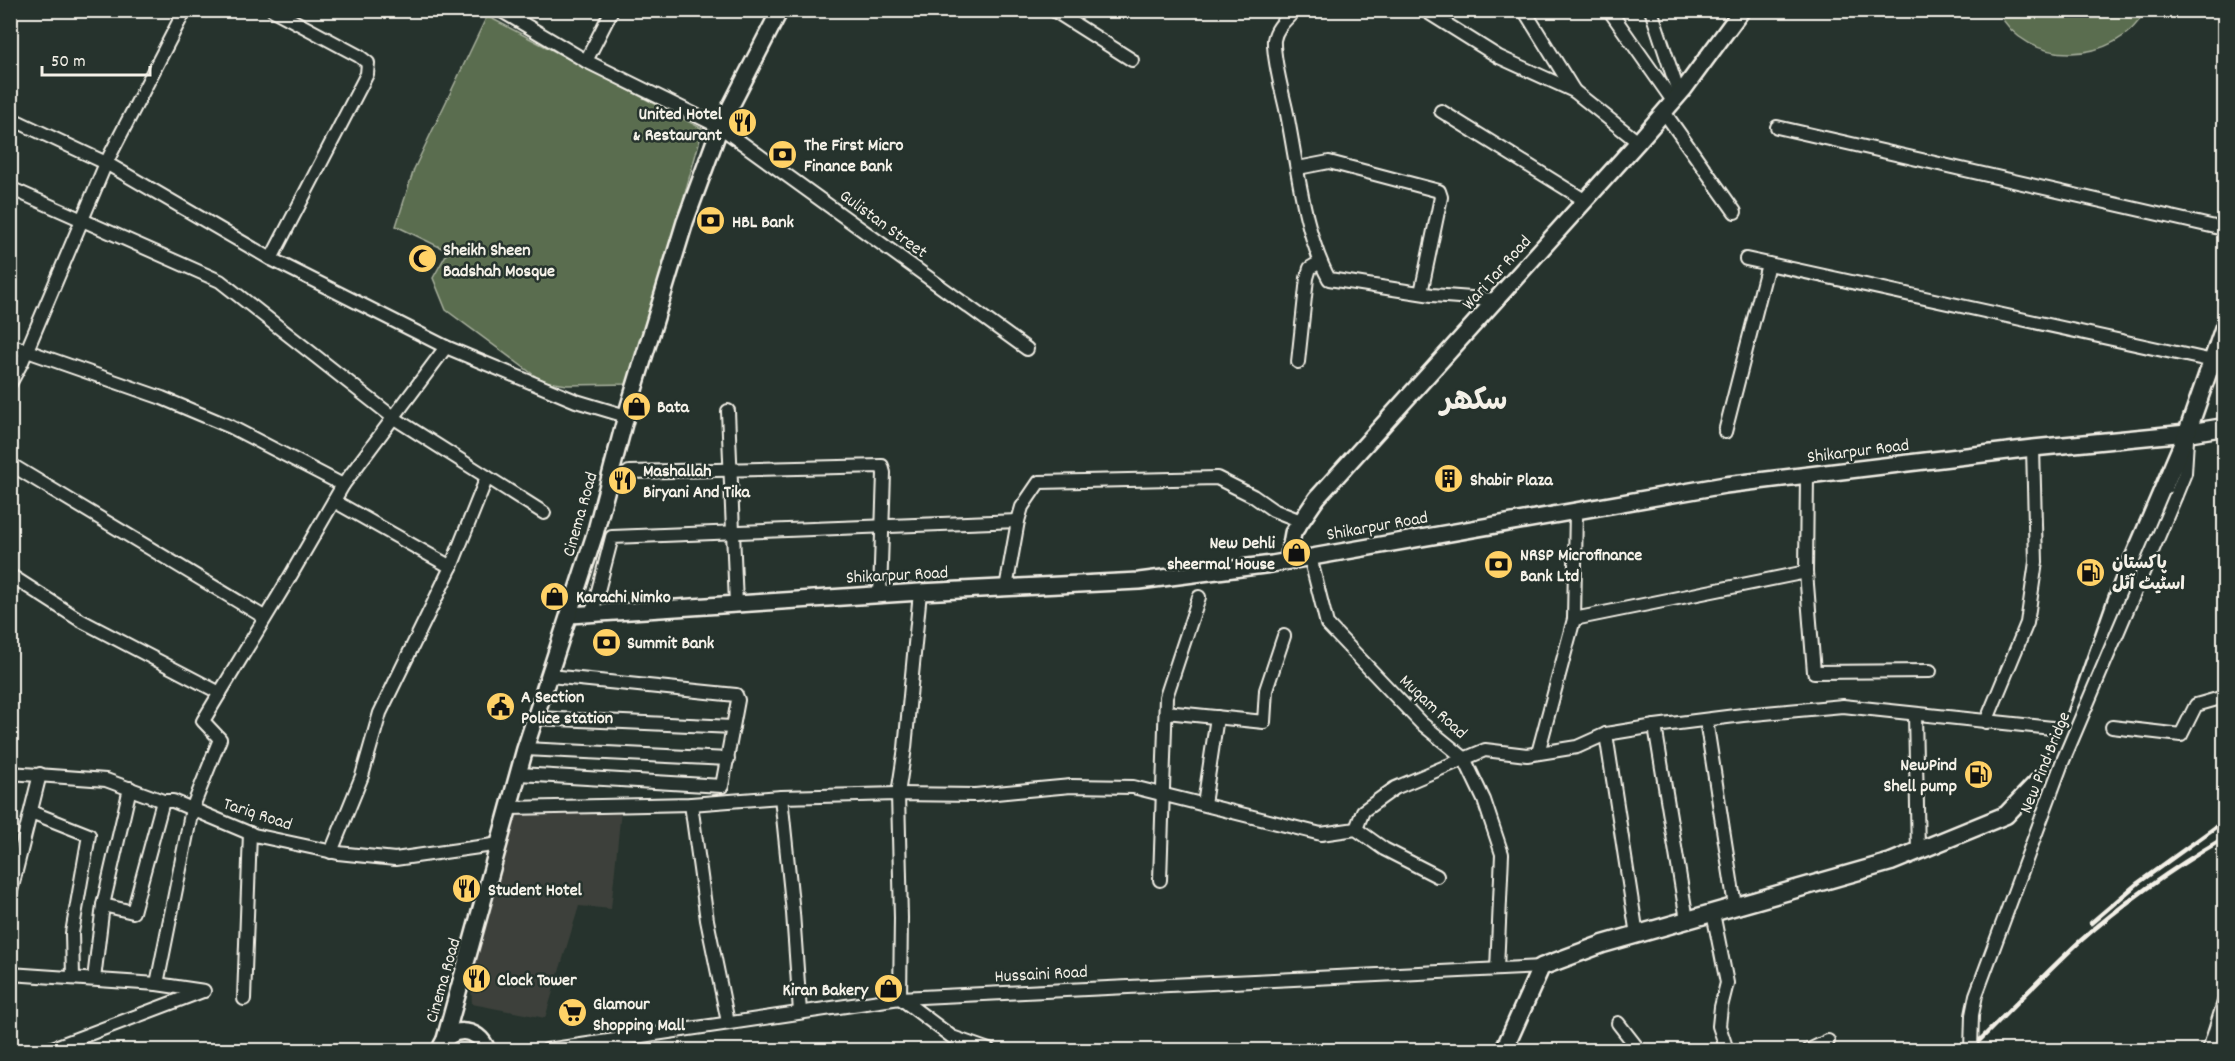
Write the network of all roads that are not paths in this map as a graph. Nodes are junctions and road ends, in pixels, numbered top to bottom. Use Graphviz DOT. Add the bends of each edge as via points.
graph roads {
  1 [pos="184,10"];
  2 [pos="273,10"];
  3 [pos="500,10"];
  4 [pos="612,10"];
  5 [pos="780,10"];
  6 [pos="1053,10"];
  7 [pos="1295,10"];
  8 [pos="1424,10"];
  9 [pos="1524,10"];
  10 [pos="1609,10"];
  11 [pos="1742,10"];
  12 [pos="1652,11"];
  13 [pos="1132,60"];
  14 [pos="585,61"];
  15 [pos="1574,91"];
  16 [pos="1672,102"];
  17 [pos="1441,111"];
  18 [pos="10,118"];
  19 [pos="720,127"];
  20 [pos="1777,127"];
  21 [pos="1638,142"];
  22 [pos="106,163"];
  23 [pos="1298,168"];
  24 [pos="10,188"];
  25 [pos="1586,201"];
  26 [pos="1735,212"];
  27 [pos="81,219"];
  28 [pos="2224,229"];
  29 [pos="271,259"];
  30 [pos="1746,259"];
  31 [pos="1320,262"];
  32 [pos="1768,264"];
  33 [pos="1421,293"];
  34 [pos="1498,300"];
  35 [pos="2224,327"];
  36 [pos="10,345"];
  37 [pos="446,347"];
  38 [pos="1027,349"];
  39 [pos="27,350"];
  40 [pos="2213,361"];
  41 [pos="1298,362"];
  42 [pos="10,384"];
  43 [pos="728,411"];
  44 [pos="626,416"];
  45 [pos="394,418"];
  46 [pos="2224,427"];
  47 [pos="1725,432"];
  48 [pos="2187,433"];
  49 [pos="2033,448"];
  50 [pos="10,464"];
  51 [pos="730,469"];
  52 [pos="629,472"];
  53 [pos="1807,475"];
  54 [pos="487,477"];
  55 [pos="343,485"];
  56 [pos="334,501"];
  57 [pos="1576,510"];
  58 [pos="544,513"];
  59 [pos="1018,521"];
  60 [pos="1301,521"];
  61 [pos="883,526"];
  62 [pos="733,532"];
  63 [pos="1310,557"];
  64 [pos="1288,561"];
  65 [pos="452,567"];
  66 [pos="1806,572"];
  67 [pos="10,575"];
  68 [pos="1006,588"];
  69 [pos="920,592"];
  70 [pos="880,595"];
  71 [pos="1199,597"];
  72 [pos="736,604"];
  73 [pos="591,614"];
  74 [pos="570,615"];
  75 [pos="264,617"];
  76 [pos="1574,619"];
  77 [pos="1284,636"];
  78 [pos="1930,671"];
  79 [pos="550,676"];
  80 [pos="220,693"];
  81 [pos="2224,697"];
  82 [pos="1166,712"];
  83 [pos="1915,715"];
  84 [pos="1217,717"];
  85 [pos="536,718"];
  86 [pos="1706,720"];
  87 [pos="1986,722"];
  88 [pos="1655,726"];
  89 [pos="733,727"];
  90 [pos="2112,727"];
  91 [pos="2071,730"];
  92 [pos="1606,734"];
  93 [pos="525,749"];
  94 [pos="1538,753"];
  95 [pos="1464,758"];
  96 [pos="728,759"];
  97 [pos="10,773"];
  98 [pos="40,774"];
  99 [pos="519,774"];
  100 [pos="130,788"];
  101 [pos="898,794"];
  102 [pos="1163,794"];
  103 [pos="781,797"];
  104 [pos="163,801"];
  105 [pos="691,804"];
  106 [pos="1204,804"];
  107 [pos="510,808"];
  108 [pos="192,809"];
  109 [pos="31,812"];
  110 [pos="1356,829"];
  111 [pos="250,833"];
  112 [pos="500,844"];
  113 [pos="1918,851"];
  114 [pos="331,852"];
  115 [pos="1437,876"];
  116 [pos="1160,880"];
  117 [pos="10,896"];
  118 [pos="103,905"];
  119 [pos="1735,906"];
  120 [pos="1713,913"];
  121 [pos="1686,921"];
  122 [pos="1637,935"];
  123 [pos="1541,967"];
  124 [pos="1497,969"];
  125 [pos="10,974"];
  126 [pos="73,977"];
  127 [pos="94,979"];
  128 [pos="157,984"];
  129 [pos="900,998"];
  130 [pos="243,999"];
  131 [pos="2224,1002"];
  132 [pos="800,1012"];
  133 [pos="728,1022"];
  134 [pos="1618,1023"];
  135 [pos="1828,1041"];
  136 [pos="963,1046"];
  137 [pos="439,1047"];
  138 [pos="47,1050"];
  139 [pos="487,1050"];
  140 [pos="547,1050"];
  141 [pos="989,1050"];
  142 [pos="1504,1050"];
  143 [pos="1639,1050"];
  144 [pos="1727,1050"];
  145 [pos="1811,1050"];
  146 [pos="1971,1050"];
  147 [pos="2209,1050"];
  1 -- 22 [label="street"];
  2 -- 29 [label="street" via="368,63 367,74"];
  3 -- 14 [label="street, Gulistan Street"];
  4 -- 14 [label="street"];
  5 -- 19 [label="street, Cinema Road"];
  6 -- 13 [label="street"];
  7 -- 23 [label="street" via="1279,26 1275,40"];
  8 -- 15 [label="street" via="1499,57"];
  9 -- 15 [label="street"];
  10 -- 16 [label="street"];
  11 -- 16 [label="street, Wari Tar Road"];
  12 -- 16 [label="street"];
  14 -- 19 [label="street, Gulistan Street"];
  15 -- 21 [label="street"];
  16 -- 21 [label="street, Wari Tar Road"];
  16 -- 26 [label="street"];
  17 -- 25 [label="street"];
  18 -- 22 [label="street"];
  19 -- 38 [label="street, Gulistan Street"];
  19 -- 44 [label="street, Cinema Road" via="685,222"];
  20 -- 28 [label="street"];
  21 -- 25 [label="street, Wari Tar Road"];
  22 -- 27 [label="street"];
  22 -- 29 [label="street"];
  23 -- 31 [label="street"];
  23 -- 33 [label="street" via="1329,162 1439,191"];
  24 -- 27 [label="street"];
  25 -- 34 [label="street, Wari Tar Road"];
  27 -- 39 [label="street"];
  27 -- 45 [label="street" via="220,281"];
  29 -- 37 [label="street"];
  30 -- 32 [label="street"];
  31 -- 33 [label="street" via="1329,279"];
  31 -- 41 [label="street" via="1310,268 1307,278"];
  32 -- 40 [label="street"];
  32 -- 47 [label="street"];
  33 -- 34 [label="street"];
  34 -- 60 [label="street, Wari Tar Road" via="1317,498"];
  35 -- 40 [label="main road"];
  36 -- 39 [label="street"];
  37 -- 44 [label="street" via="576,401"];
  37 -- 45 [label="street"];
  39 -- 42 [label="street"];
  39 -- 55 [label="street" via="231,427"];
  40 -- 48 [label="main road"];
  43 -- 51 [label="street"];
  44 -- 74 [label="street, Cinema Road"];
  45 -- 54 [label="street"];
  45 -- 55 [label="street"];
  46 -- 48 [label="main road"];
  48 -- 49 [label="street, Shikarpur Road"];
  48 -- 91 [label="main road" via="2122,585"];
  48 -- 146 [label="street, New Pind Bridge, bridge" via="2185,473 2062,763 1976,995"];
  49 -- 53 [label="street, Shikarpur Road"];
  49 -- 87 [label="street" via="2036,562 2027,623"];
  50 -- 75 [label="street"];
  51 -- 52 [label="street"];
  51 -- 61 [label="street" via="882,466"];
  51 -- 62 [label="street"];
  53 -- 57 [label="street, Shikarpur Road"];
  53 -- 66 [label="street"];
  54 -- 58 [label="street"];
  54 -- 65 [label="street"];
  55 -- 56 [label="street"];
  56 -- 65 [label="street"];
  56 -- 75 [label="street"];
  57 -- 63 [label="street, Shikarpur Road"];
  57 -- 76 [label="street"];
  59 -- 60 [label="street" via="1022,507 1039,482 1217,478"];
  59 -- 61 [label="street"];
  59 -- 68 [label="street"];
  60 -- 64 [label="street, Wari Tar Road" via="1293,532"];
  61 -- 62 [label="street"];
  61 -- 70 [label="street"];
  62 -- 72 [label="street"];
  62 -- 73 [label="street" via="612,537"];
  63 -- 64 [label="street, Shikarpur Road"];
  63 -- 95 [label="street, Muqam Road" via="1327,624 1421,723"];
  64 -- 68 [label="street, Shikarpur Road" via="1139,581"];
  65 -- 114 [label="street" via="380,713 362,776"];
  66 -- 76 [label="street"];
  66 -- 78 [label="street" via="1814,672"];
  67 -- 80 [label="street" via="80,620"];
  68 -- 69 [label="street, Shikarpur Road"];
  69 -- 70 [label="street, Shikarpur Road"];
  69 -- 101 [label="street"];
  70 -- 72 [label="street, Shikarpur Road"];
  71 -- 82 [label="street" via="1166,697"];
  72 -- 73 [label="street, Shikarpur Road"];
  73 -- 74 [label="street, Shikarpur Road"];
  74 -- 79 [label="street, Cinema Road"];
  75 -- 80 [label="street"];
  76 -- 94 [label="street"];
  77 -- 84 [label="street" via="1266,690 1264,722"];
  79 -- 85 [label="street, Cinema Road"];
  79 -- 89 [label="street" via="730,693 738,700"];
  80 -- 108 [label="street" via="203,721 220,739"];
  81 -- 90 [label="street" via="2196,705 2181,735"];
  82 -- 84 [label="street"];
  82 -- 102 [label="street"];
  83 -- 86 [label="street" via="1843,706"];
  83 -- 87 [label="street"];
  83 -- 113 [label="street"];
  84 -- 106 [label="street"];
  85 -- 89 [label="street"];
  85 -- 93 [label="street, Cinema Road"];
  86 -- 88 [label="street"];
  86 -- 119 [label="street"];
  87 -- 91 [label="street"];
  88 -- 92 [label="street"];
  88 -- 121 [label="street"];
  89 -- 96 [label="street"];
  91 -- 113 [label="main road" via="2046,773 2006,815"];
  92 -- 94 [label="street" via="1577,747"];
  92 -- 122 [label="street"];
  93 -- 96 [label="street"];
  93 -- 99 [label="street, Cinema Road"];
  94 -- 95 [label="street" via="1485,750"];
  95 -- 110 [label="street" via="1395,788 1364,811"];
  95 -- 124 [label="street, Muqam Road" via="1484,800 1502,855"];
  96 -- 99 [label="street" via="722,786 717,787"];
  97 -- 98 [label="street, Tariq Road"];
  98 -- 100 [label="street, Tariq Road" via="105,780"];
  98 -- 109 [label="street"];
  99 -- 107 [label="street, Cinema Road"];
  100 -- 104 [label="street, Tariq Road"];
  100 -- 118 [label="street"];
  101 -- 102 [label="street" via="975,795 1071,786 1133,787"];
  101 -- 103 [label="street"];
  101 -- 129 [label="street"];
  102 -- 106 [label="street"];
  102 -- 116 [label="street"];
  103 -- 105 [label="street"];
  103 -- 132 [label="street"];
  104 -- 108 [label="street, Tariq Road"];
  104 -- 118 [label="street" via="133,912"];
  105 -- 107 [label="street"];
  105 -- 133 [label="street" via="707,920"];
  106 -- 110 [label="street" via="1321,834"];
  107 -- 112 [label="street, Cinema Road"];
  108 -- 111 [label="street, Tariq Road"];
  108 -- 128 [label="street"];
  109 -- 117 [label="street"];
  109 -- 126 [label="street" via="89,835 72,933"];
  110 -- 115 [label="street" via="1384,849"];
  111 -- 114 [label="street, Tariq Road"];
  111 -- 130 [label="street"];
  112 -- 114 [label="street, Tariq Road" via="395,859"];
  112 -- 137 [label="street, Cinema Road"];
  113 -- 119 [label="main road"];
  118 -- 127 [label="street"];
  119 -- 120 [label="main road"];
  120 -- 121 [label="main road"];
  120 -- 144 [label="street" via="1727,983 1719,1026"];
  121 -- 122 [label="main road"];
  122 -- 123 [label="main road"];
  123 -- 124 [label="street, Hussaini Road"];
  123 -- 142 [label="main road"];
  124 -- 129 [label="street, Hussaini Road"];
  125 -- 126 [label="street"];
  126 -- 127 [label="street"];
  127 -- 128 [label="street"];
  128 -- 138 [label="street" via="204,991"];
  129 -- 132 [label="street, Hussaini Road"];
  129 -- 136 [label="street"];
  131 -- 147 [label="street"];
  132 -- 133 [label="street, Hussaini Road"];
  133 -- 140 [label="street, Hussaini Road"];
  134 -- 143 [label="street"];
  135 -- 145 [label="street"];
  136 -- 141 [label="street"];
  137 -- 139 [label="street" via="451,1034 466,1031 481,1038"];
}
